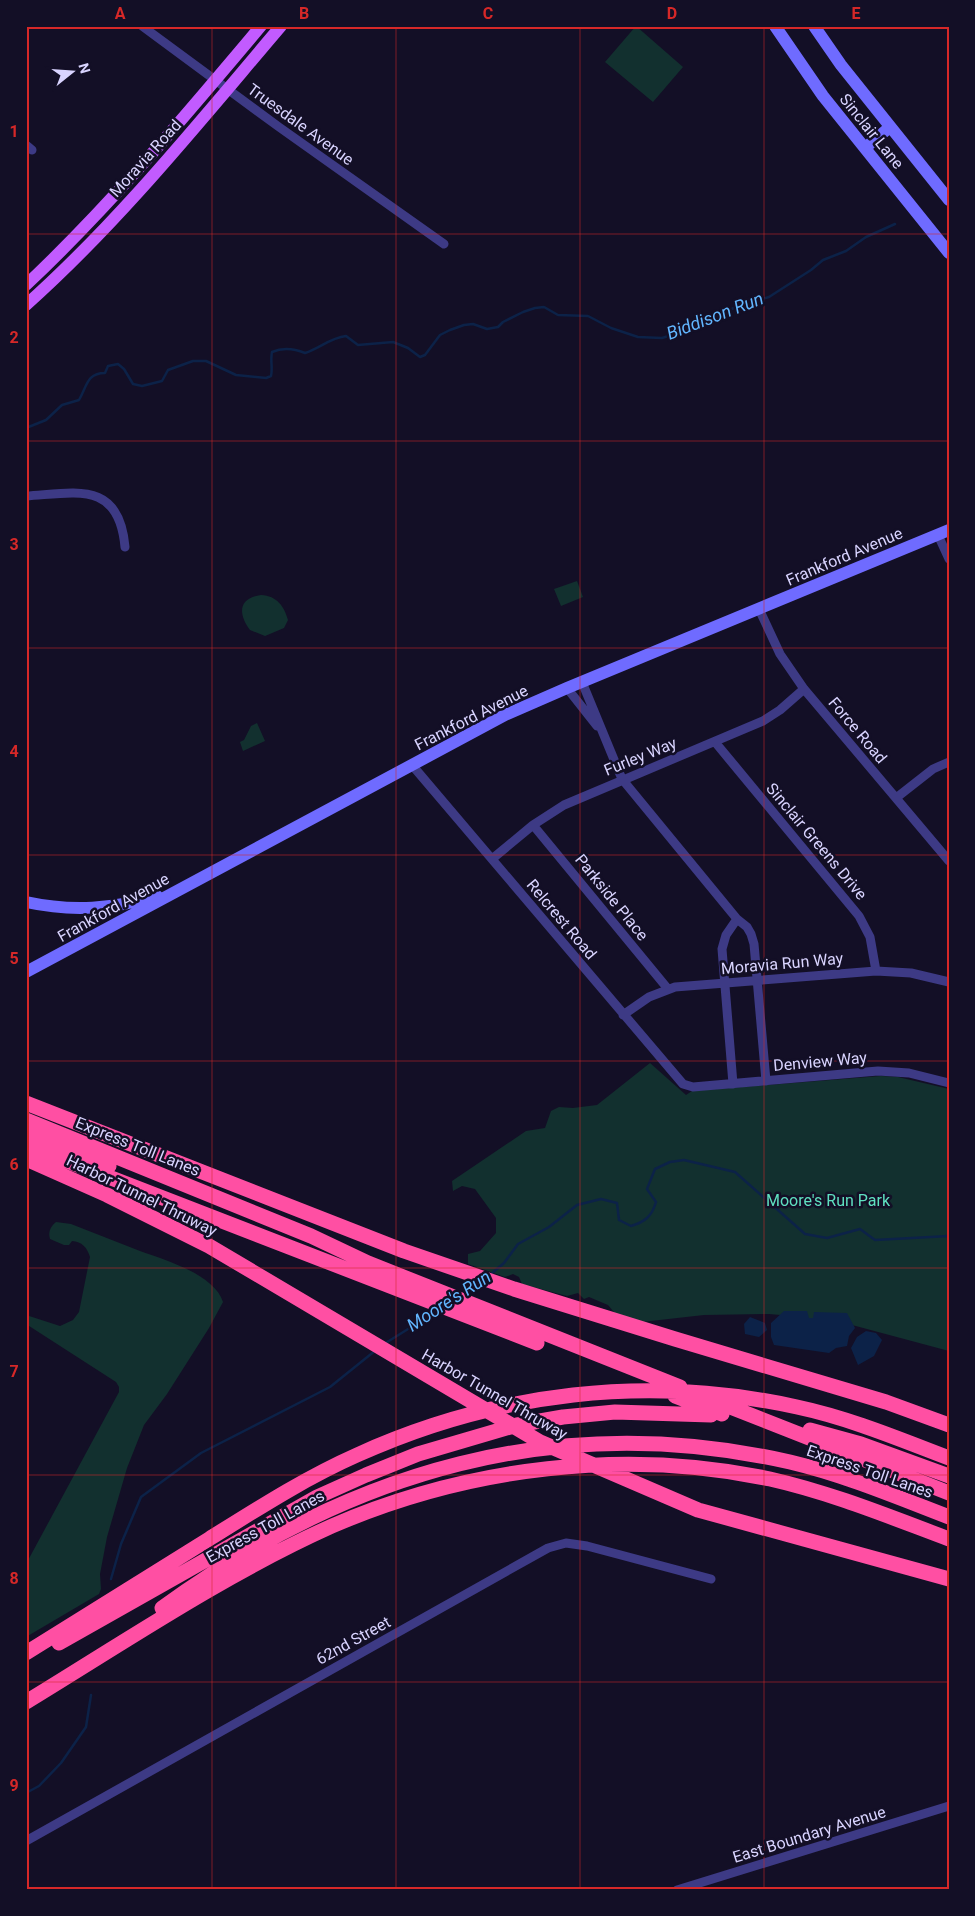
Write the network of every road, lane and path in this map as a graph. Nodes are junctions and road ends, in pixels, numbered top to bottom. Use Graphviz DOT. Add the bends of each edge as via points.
graph roads {
  1 [pos="142,26"];
  2 [pos="261,26"];
  3 [pos="281,26"];
  4 [pos="775,26"];
  5 [pos="814,26"];
  6 [pos="216,80"];
  7 [pos="228,89"];
  8 [pos="890,128"];
  9 [pos="865,148"];
  10 [pos="949,200"];
  11 [pos="444,244"];
  12 [pos="949,253"];
  13 [pos="26,285"];
  14 [pos="26,304"];
  15 [pos="26,496"];
  16 [pos="943,532"];
  17 [pos="126,547"];
  18 [pos="949,559"];
  19 [pos="759,609"];
  20 [pos="582,682"];
  21 [pos="567,688"];
  22 [pos="804,689"];
  23 [pos="603,734"];
  24 [pos="715,742"];
  25 [pos="949,762"];
  26 [pos="412,765"];
  27 [pos="622,780"];
  28 [pos="896,798"];
  29 [pos="533,825"];
  30 [pos="492,859"];
  31 [pos="949,861"];
  32 [pos="176,890"];
  33 [pos="26,902"];
  34 [pos="95,908"];
  35 [pos="129,917"];
  36 [pos="737,919"];
  37 [pos="876,971"];
  38 [pos="26,972"];
  39 [pos="757,980"];
  40 [pos="949,982"];
  41 [pos="724,983"];
  42 [pos="668,989"];
  43 [pos="623,1015"];
  44 [pos="766,1081"];
  45 [pos="949,1083"];
  46 [pos="732,1084"];
  47 [pos="693,1087"];
  48 [pos="26,1103"];
  49 [pos="26,1120"];
  50 [pos="26,1134"];
  51 [pos="26,1145"];
  52 [pos="26,1159"];
  53 [pos="368,1263"];
  54 [pos="949,1425"];
  55 [pos="949,1458"];
  56 [pos="949,1476"];
  57 [pos="949,1493"];
  58 [pos="949,1503"];
  59 [pos="949,1517"];
  60 [pos="949,1539"];
  61 [pos="949,1578"];
  62 [pos="711,1579"];
  63 [pos="113,1649"];
  64 [pos="26,1653"];
  65 [pos="26,1662"];
  66 [pos="26,1702"];
  67 [pos="949,1806"];
  68 [pos="26,1841"];
  69 [pos="677,1890"];
  1 -- 6 [label="street, Truesdale Avenue"];
  2 -- 6 [label="main road, Moravia Road"];
  3 -- 7 [label="main road, Moravia Road"];
  4 -- 9 [label="street, Sinclair Lane" via="806,73"];
  5 -- 8 [label="street, Sinclair Lane"];
  6 -- 7 [label="street, Truesdale Avenue"];
  6 -- 13 [label="main road, Moravia Road" via="59,254"];
  7 -- 11 [label="street, Truesdale Avenue"];
  7 -- 14 [label="main road, Moravia Road" via="135,194"];
  8 -- 9 [label="street"];
  8 -- 10 [label="street, Sinclair Lane"];
  9 -- 12 [label="street, Sinclair Lane"];
  15 -- 17 [label="street" via="70,492 99,497 120,519"];
  16 -- 18 [label="street"];
  16 -- 19 [label="street, Frankford Avenue"];
  19 -- 20 [label="street, Frankford Avenue"];
  19 -- 22 [label="street, Force Road" via="780,654"];
  20 -- 21 [label="street, Frankford Avenue"];
  20 -- 23 [label="street"];
  21 -- 23 [label="street"];
  21 -- 26 [label="street, Frankford Avenue" via="505,716"];
  22 -- 24 [label="street, Furley Way" via="768,718"];
  22 -- 28 [label="street, Force Road"];
  23 -- 27 [label="street"];
  24 -- 27 [label="street, Furley Way"];
  24 -- 37 [label="street, Sinclair Greens Drive" via="859,916 870,937"];
  25 -- 28 [label="street" via="933,769"];
  26 -- 30 [label="street, Relcrest Road"];
  26 -- 32 [label="street, Frankford Avenue"];
  27 -- 29 [label="street, Furley Way" via="570,802"];
  27 -- 36 [label="street"];
  28 -- 31 [label="street, Force Road"];
  29 -- 30 [label="street, Furley Way"];
  29 -- 42 [label="street, Parkside Place"];
  30 -- 43 [label="street, Relcrest Road"];
  32 -- 34 [label="street" via="132,903"];
  32 -- 35 [label="street, Frankford Avenue"];
  33 -- 34 [label="street" via="66,909"];
  34 -- 35 [label="street"];
  35 -- 38 [label="street, Frankford Avenue"];
  36 -- 39 [label="street" via="751,934"];
  36 -- 41 [label="street" via="726,934 722,949"];
  37 -- 39 [label="street, Moravia Run Way"];
  37 -- 40 [label="street, Moravia Run Way" via="911,973"];
  39 -- 41 [label="street, Moravia Run Way"];
  39 -- 44 [label="street"];
  41 -- 42 [label="street, Moravia Run Way"];
  41 -- 46 [label="street"];
  42 -- 43 [label="street, Moravia Run Way"];
  43 -- 47 [label="street, Relcrest Road" via="679,1081"];
  44 -- 45 [label="street, Denview Way" via="888,1071"];
  44 -- 46 [label="street, Denview Way"];
  46 -- 47 [label="street, Denview Way"];
  48 -- 54 [label="highway" via="395,1248 514,1289 886,1402"];
  49 -- 53 [label="highway, Express Toll Lanes" via="311,1236"];
  50 -- 53 [label="highway"];
  51 -- 58 [label="highway, Express Toll Lanes"];
  52 -- 61 [label="highway, Harbor Tunnel Thruway" via="209,1246 540,1442 698,1510"];
  53 -- 57 [label="highway, Express Toll Lanes"];
  55 -- 64 [label="highway" via="866,1427 798,1407 740,1397 675,1391 608,1391 510,1405 410,1433 356,1455 262,1507"];
  56 -- 65 [label="highway, Express Toll Lanes" via="861,1444 797,1426 739,1416 615,1412 517,1425 418,1454 317,1497"];
  59 -- 63 [label="highway, Express Toll Lanes" via="836,1475 744,1453 632,1444 525,1451 418,1475 322,1512 261,1545 169,1603"];
  60 -- 63 [label="highway" via="831,1495 763,1478 663,1465 560,1467 433,1492 344,1522 260,1562"];
  62 -- 68 [label="street, 62nd Street" via="588,1546 566,1543 548,1548"];
  63 -- 66 [label="highway"];
  67 -- 69 [label="street, East Boundary Avenue"];
}
